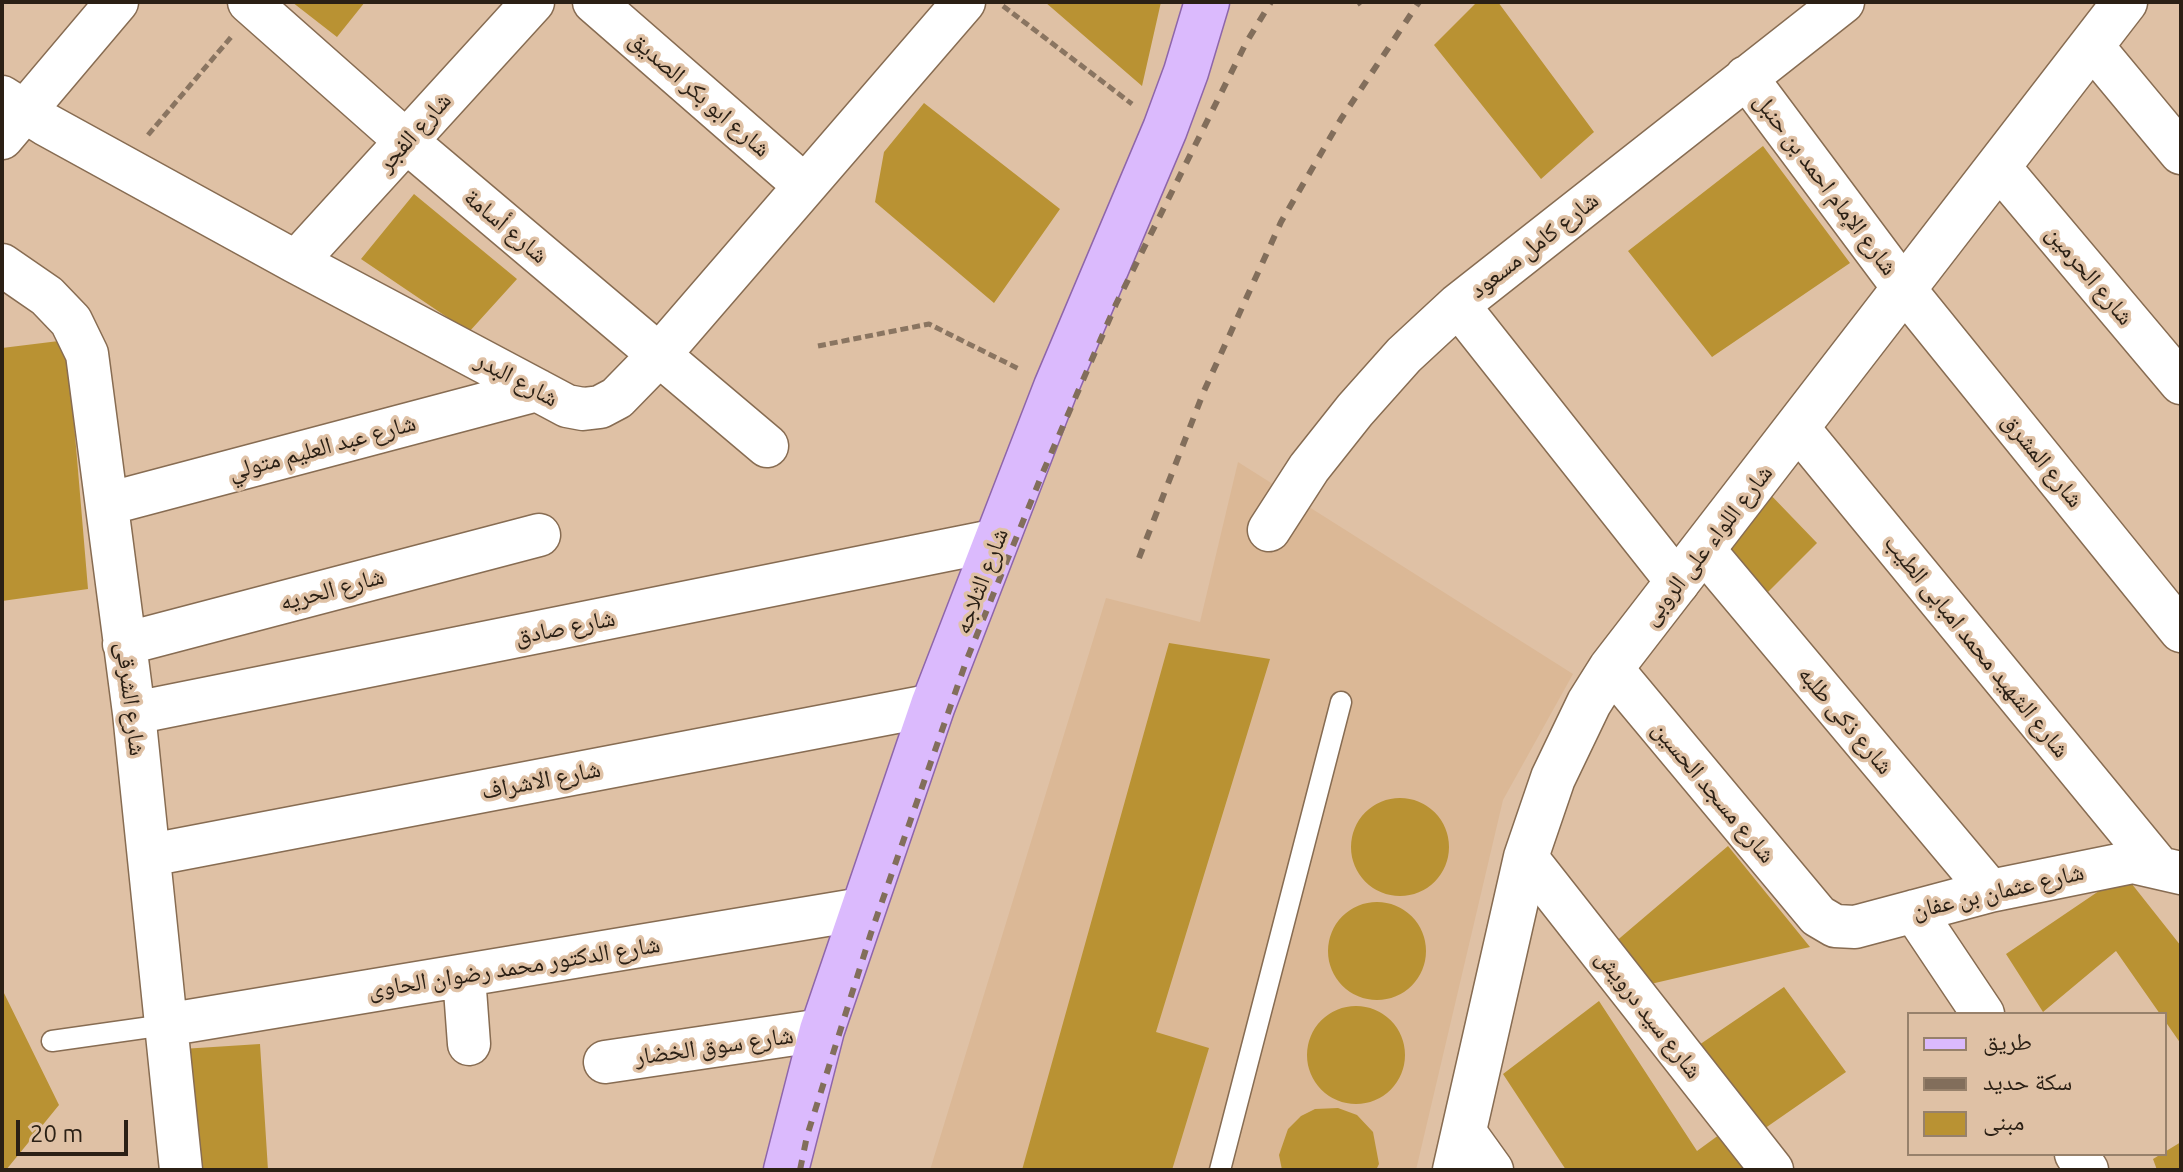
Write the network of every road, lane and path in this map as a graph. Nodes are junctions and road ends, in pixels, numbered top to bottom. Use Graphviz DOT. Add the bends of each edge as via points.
graph roads {
  1 [pos="117,2"];
  2 [pos="533,2"];
  3 [pos="594,2"];
  4 [pos="964,2"];
  5 [pos="999,2"];
  6 [pos="1207,2"];
  7 [pos="1843,2"];
  8 [pos="2125,2"];
  9 [pos="253,5"];
  10 [pos="2092,46"];
  11 [pos="1746,77"];
  12 [pos="9,116"];
  13 [pos="1165,129"];
  14 [pos="406,141"];
  15 [pos="2181,153"];
  16 [pos="123,165"];
  17 [pos="1999,167"];
  18 [pos="805,186"];
  19 [pos="296,262"];
  20 [pos="2,265"];
  21 [pos="1905,290"];
  22 [pos="1458,305"];
  23 [pos="818,346"];
  24 [pos="659,355"];
  25 [pos="2181,383"];
  26 [pos="1056,387"];
  27 [pos="537,390"];
  28 [pos="1798,428"];
  29 [pos="767,446"];
  30 [pos="107,504"];
  31 [pos="1269,530"];
  32 [pos="539,535"];
  33 [pos="997,540"];
  34 [pos="1690,566"];
  35 [pos="2181,631"];
  36 [pos="124,644"];
  37 [pos="1611,668"];
  38 [pos="1341,702"];
  39 [pos="933,705"];
  40 [pos="134,713"];
  41 [pos="150,855"];
  42 [pos="1526,857"];
  43 [pos="2169,869"];
  44 [pos="1990,891"];
  45 [pos="862,909"];
  46 [pos="1914,911"];
  47 [pos="1818,916"];
  48 [pos="464,976"];
  49 [pos="1982,1012"];
  50 [pos="165,1025"];
  51 [pos="822,1030"];
  52 [pos="52,1041"];
  53 [pos="469,1044"];
  54 [pos="605,1062"];
  55 [pos="1460,1150"];
  56 [pos="181,1170"];
  57 [pos="786,1170"];
  58 [pos="1220,1170"];
  59 [pos="1492,1170"];
  60 [pos="1772,1170"];
  1 -- 12 [label="street"];
  2 -- 14 [label="street, شارع الفجر"];
  3 -- 18 [label="street, شارع ابو بكر الصديق"];
  4 -- 18 [label="street, شارع البدر"];
  5 -- 13 [label="path"];
  6 -- 13 [label="main road, شارع الثلاجه"];
  7 -- 11 [label="street, شارع كامل مسعود"];
  8 -- 10 [label="street, شارع اللواء على الروبى"];
  9 -- 14 [label="street, شارع أسامة"];
  9 -- 16 [label="path"];
  10 -- 15 [label="street"];
  10 -- 17 [label="street, شارع اللواء على الروبى"];
  11 -- 21 [label="street, شارع الإمام احمد بن حنبل"];
  11 -- 22 [label="street, شارع كامل مسعود"];
  12 -- 16 [label="street, شارع البدر"];
  13 -- 26 [label="main road, شارع الثلاجه"];
  14 -- 19 [label="street, شارع الفجر"];
  14 -- 24 [label="street, شارع أسامة"];
  16 -- 19 [label="street, شارع البدر"];
  17 -- 21 [label="street, شارع اللواء على الروبى"];
  17 -- 25 [label="street, شارع الحرمين"];
  18 -- 24 [label="street, شارع البدر"];
  19 -- 27 [label="street, شارع البدر"];
  20 -- 30 [label="street, شارع الشرقى" via="47,296 71,321 87,354"];
  21 -- 28 [label="street, شارع اللواء على الروبى"];
  21 -- 35 [label="street, شارع المشرق"];
  22 -- 31 [label="street, شارع كامل مسعود" via="1355,410"];
  22 -- 34 [label="street, شارع ذكى طلبه"];
  23 -- 26 [label="path" via="929,324"];
  24 -- 27 [label="street, شارع البدر" via="617,398 600,407 567,406"];
  24 -- 29 [label="street, شارع أسامة"];
  26 -- 33 [label="main road, شارع الثلاجه"];
  27 -- 30 [label="street, شارع عبد العليم متولي"];
  28 -- 34 [label="street, شارع اللواء على الروبى"];
  28 -- 43 [label="street, شارع الشهيد محمد امبابى الطيب"];
  30 -- 36 [label="street, شارع الشرقى"];
  32 -- 36 [label="street, شارع الحريه"];
  33 -- 39 [label="main road, شارع الثلاجه"];
  33 -- 40 [label="street, شارع صادق"];
  34 -- 37 [label="street, شارع اللواء على الروبى"];
  34 -- 44 [label="street, شارع ذكى طلبه"];
  36 -- 40 [label="street, شارع الشرقى"];
  37 -- 42 [label="street, شارع اللواء على الروبى" via="1558,765"];
  37 -- 47 [label="street, شارع مسجد الحسين"];
  38 -- 58 [label="lane"];
  39 -- 41 [label="street, شارع الاشراف"];
  39 -- 45 [label="main road, شارع الثلاجه"];
  40 -- 41 [label="street, شارع الشرقى"];
  41 -- 50 [label="street, شارع الشرقى"];
  42 -- 55 [label="street, شارع اللواء على الروبى"];
  42 -- 60 [label="street, شارع سيد درويش"];
  43 -- 44 [label="street, شارع عثمان بن عفان" via="2133,862"];
  44 -- 46 [label="street, شارع عثمان بن عفان"];
  45 -- 48 [label="street, شارع الدكتور محمد رضوان الحاوى"];
  45 -- 51 [label="main road, شارع الثلاجه"];
  46 -- 47 [label="street, شارع عثمان بن عفان" via="1855,927 1835,926"];
  46 -- 49 [label="street"];
  48 -- 50 [label="street, شارع الدكتور محمد رضوان الحاوى"];
  48 -- 53 [label="street"];
  50 -- 52 [label="lane"];
  50 -- 56 [label="street, شارع الشرقى"];
  51 -- 54 [label="street, شارع سوق الخضار"];
  51 -- 57 [label="main road, شارع الثلاجه"];
  55 -- 59 [label="street"];
}
